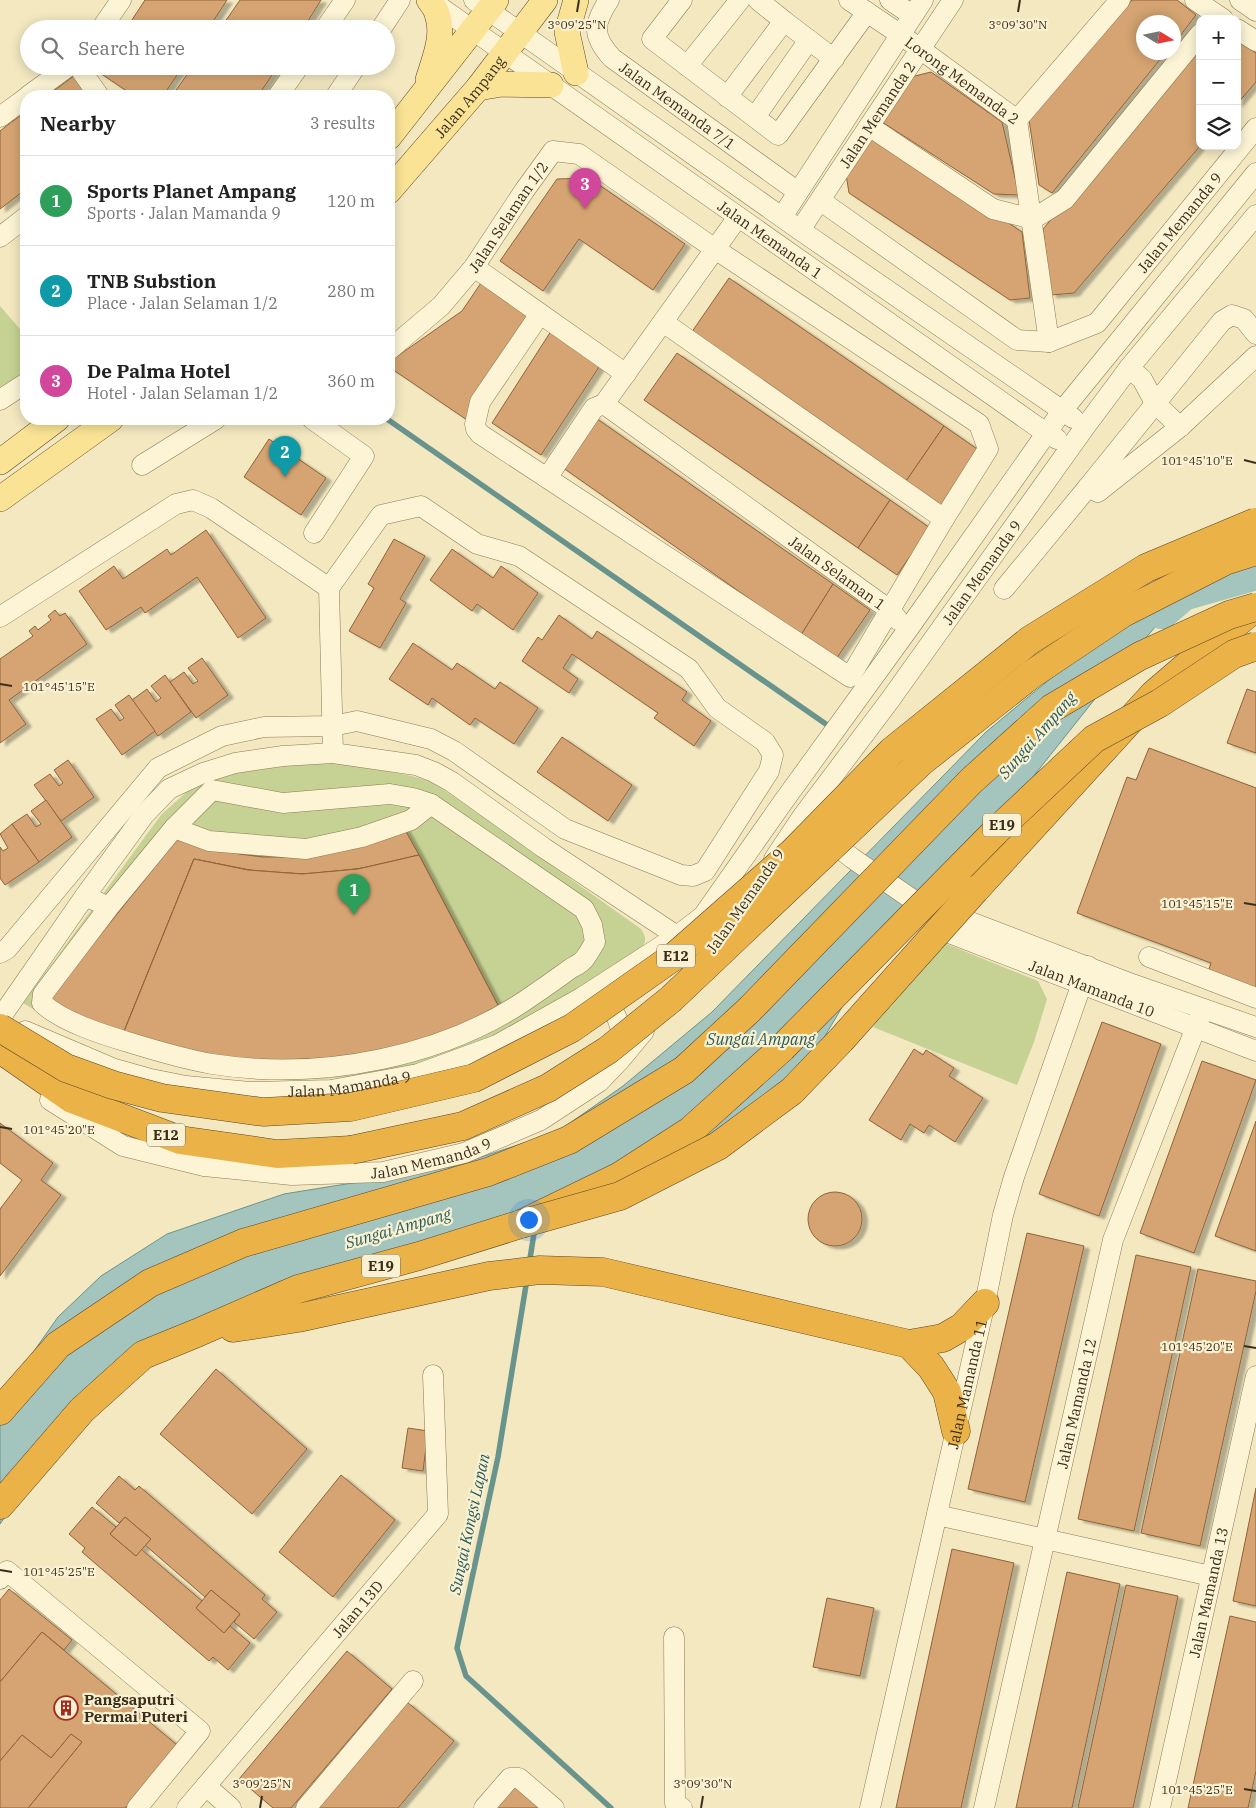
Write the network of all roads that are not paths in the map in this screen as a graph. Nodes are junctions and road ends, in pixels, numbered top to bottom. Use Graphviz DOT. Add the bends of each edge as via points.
graph roads {
  1 [pos="121,0"];
  2 [pos="345,0"];
  3 [pos="400,0"];
  4 [pos="429,0"];
  5 [pos="545,0"];
  6 [pos="576,0"];
  7 [pos="609,0"];
  8 [pos="682,0"];
  9 [pos="740,0"];
  10 [pos="758,0"];
  11 [pos="849,0"];
  12 [pos="890,0"];
  13 [pos="953,0"];
  14 [pos="1120,0"];
  15 [pos="1195,0"];
  16 [pos="1240,0"];
  17 [pos="486,4"];
  18 [pos="918,8"];
  19 [pos="1256,11"];
  20 [pos="867,12"];
  21 [pos="1214,15"];
  22 [pos="107,20"];
  23 [pos="331,20"];
  24 [pos="387,20"];
  25 [pos="784,21"];
  26 [pos="473,30"];
  27 [pos="1241,31"];
  28 [pos="520,33"];
  29 [pos="902,34"];
  30 [pos="1196,39"];
  31 [pos="809,40"];
  32 [pos="1256,41"];
  33 [pos="920,48"];
  34 [pos="505,53"];
  35 [pos="834,59"];
  36 [pos="688,66"];
  37 [pos="576,73"];
  38 [pos="57,75"];
  39 [pos="84,75"];
  40 [pos="293,75"];
  41 [pos="350,75"];
  42 [pos="551,85"];
  43 [pos="478,88"];
  44 [pos="36,90"];
  45 [pos="95,90"];
  46 [pos="282,90"];
  47 [pos="340,90"];
  48 [pos="424,92"];
  49 [pos="727,97"];
  50 [pos="20,102"];
  51 [pos="0,117"];
  52 [pos="755,117"];
  53 [pos="1017,120"];
  54 [pos="869,126"];
  55 [pos="1256,128"];
  56 [pos="395,129"];
  57 [pos="724,140"];
  58 [pos="708,165"];
  59 [pos="1256,173"];
  60 [pos="395,184"];
  61 [pos="798,192"];
  62 [pos="821,200"];
  63 [pos="1256,215"];
  64 [pos="738,217"];
  65 [pos="782,217"];
  66 [pos="1033,219"];
  67 [pos="20,222"];
  68 [pos="800,230"];
  69 [pos="0,237"];
  70 [pos="715,250"];
  71 [pos="474,267"];
  72 [pos="540,314"];
  73 [pos="663,322"];
  74 [pos="1256,334"];
  75 [pos="1049,342"];
  76 [pos="395,345"];
  77 [pos="1256,356"];
  78 [pos="1130,368"];
  79 [pos="626,374"];
  80 [pos="1014,377"];
  81 [pos="20,387"];
  82 [pos="999,399"];
  83 [pos="0,400"];
  84 [pos="1154,403"];
  85 [pos="604,404"];
  86 [pos="1062,410"];
  87 [pos="49,425"];
  88 [pos="103,425"];
  89 [pos="206,425"];
  90 [pos="320,425"];
  91 [pos="1085,427"];
  92 [pos="1180,427"];
  93 [pos="1046,433"];
  94 [pos="1071,446"];
  95 [pos="0,462"];
  96 [pos="142,465"];
  97 [pos="547,478"];
  98 [pos="1088,487"];
  99 [pos="0,499"];
  100 [pos="944,520"];
  101 [pos="1256,522"];
  102 [pos="314,533"];
  103 [pos="1256,551"];
  104 [pos="329,588"];
  105 [pos="1004,589"];
  106 [pos="1256,607"];
  107 [pos="891,611"];
  108 [pos="0,617"];
  109 [pos="909,628"];
  110 [pos="1256,646"];
  111 [pos="332,726"];
  112 [pos="333,753"];
  113 [pos="783,802"];
  114 [pos="431,804"];
  115 [pos="802,817"];
  116 [pos="174,828"];
  117 [pos="544,848"];
  118 [pos="847,854"];
  119 [pos="529,871"];
  120 [pos="765,873"];
  121 [pos="97,901"];
  122 [pos="728,931"];
  123 [pos="677,936"];
  124 [pos="0,952"];
  125 [pos="1149,957"];
  126 [pos="1084,975"];
  127 [pos="581,998"];
  128 [pos="1256,998"];
  129 [pos="1203,1009"];
  130 [pos="0,1020"];
  131 [pos="1256,1027"];
  132 [pos="1196,1028"];
  133 [pos="0,1049"];
  134 [pos="1256,1051"];
  135 [pos="0,1056"];
  136 [pos="620,1060"];
  137 [pos="522,1224"];
  138 [pos="985,1303"];
  139 [pos="197,1334"];
  140 [pos="909,1344"];
  141 [pos="433,1375"];
  142 [pos="1256,1376"];
  143 [pos="0,1411"];
  144 [pos="956,1431"];
  145 [pos="0,1505"];
  146 [pos="937,1515"];
  147 [pos="1045,1539"];
  148 [pos="1211,1576"];
  149 [pos="0,1579"];
  150 [pos="674,1637"];
  151 [pos="413,1680"];
  152 [pos="158,1783"];
  153 [pos="206,1786"];
  154 [pos="137,1808"];
  155 [pos="153,1808"];
  156 [pos="187,1808"];
  157 [pos="231,1808"];
  158 [pos="306,1808"];
  159 [pos="484,1808"];
  160 [pos="554,1808"];
  161 [pos="682,1808"];
  162 [pos="870,1808"];
  163 [pos="984,1808"];
  164 [pos="1160,1808"];
  1 -- 22 [label="street"];
  2 -- 23 [label="street"];
  3 -- 24 [label="street"];
  4 -- 26 [label="street, Jalan Memanda 1"];
  4 -- 48 [label="main road" via="440,28"];
  5 -- 28 [label="main road, Jalan Ampang"];
  6 -- 37 [label="main road" via="567,32"];
  7 -- 57 [label="street, Jalan Memanda 7/1" via="599,15 597,33 601,46 612,58"];
  8 -- 36 [label="street" via="652,39"];
  9 -- 36 [label="street"];
  10 -- 25 [label="street"];
  11 -- 20 [label="street, Lorong Memanda 2"];
  12 -- 18 [label="street"];
  13 -- 33 [label="street, Jalan Memanda 2"];
  14 -- 53 [label="street, Lorong Memanda 2"];
  15 -- 21 [label="street"];
  16 -- 19 [label="street"];
  17 -- 26 [label="main road"];
  17 -- 28 [label="street, Jalan Memanda 1"];
  18 -- 29 [label="street, Jalan Memanda 2"];
  20 -- 29 [label="street, Lorong Memanda 2"];
  20 -- 35 [label="street"];
  25 -- 31 [label="street"];
  25 -- 49 [label="street"];
  26 -- 34 [label="street, Jalan Memanda 1"];
  26 -- 48 [label="main road"];
  27 -- 32 [label="street"];
  28 -- 34 [label="main road, Jalan Ampang"];
  28 -- 37 [label="street, Jalan Memanda 1"];
  29 -- 33 [label="street, Lorong Memanda 2"];
  29 -- 61 [label="street, Jalan Memanda 2"];
  30 -- 66 [label="street" via="1065,199"];
  31 -- 35 [label="street"];
  31 -- 52 [label="street"];
  33 -- 53 [label="street, Lorong Memanda 2"];
  33 -- 54 [label="street, Jalan Memanda 2"];
  34 -- 42 [label="street, Jalan Memanda 1"];
  34 -- 43 [label="main road, Jalan Ampang"];
  35 -- 52 [label="street" via="778,135"];
  36 -- 49 [label="street"];
  37 -- 58 [label="street, Jalan Memanda 1"];
  38 -- 44 [label="street"];
  39 -- 45 [label="street"];
  40 -- 46 [label="street"];
  41 -- 47 [label="street"];
  42 -- 43 [label="main road" via="502,84"];
  42 -- 64 [label="street, Jalan Memanda 1"];
  43 -- 60 [label="main road, Jalan Ampang"];
  48 -- 56 [label="main road"];
  49 -- 52 [label="street"];
  50 -- 51 [label="street"];
  53 -- 66 [label="street"];
  54 -- 62 [label="street, Jalan Memanda 2"];
  54 -- 66 [label="street" via="993,209"];
  55 -- 75 [label="street, Jalan Memanda 9" via="1098,323"];
  57 -- 58 [label="street"];
  57 -- 61 [label="street, Jalan Memanda 7/1"];
  58 -- 65 [label="street, Jalan Memanda 1"];
  59 -- 86 [label="street, Jalan Memanda 9"];
  61 -- 65 [label="street, Jalan Memanda 2"];
  62 -- 68 [label="street, Jalan Memanda 2"];
  62 -- 75 [label="street" via="1017,340"];
  63 -- 78 [label="street, Jalan Memanda 9"];
  64 -- 70 [label="street"];
  64 -- 82 [label="street, Jalan Memanda 1"];
  65 -- 68 [label="street, Jalan Memanda 1"];
  66 -- 75 [label="street"];
  67 -- 69 [label="street"];
  68 -- 80 [label="street, Jalan Memanda 1"];
  70 -- 71 [label="street, Jalan Selaman 1/2" via="579,154 552,151"];
  70 -- 73 [label="street"];
  70 -- 100 [label="street, Jalan Selaman 1" via="979,424 988,449"];
  71 -- 72 [label="street"];
  71 -- 76 [label="street, Jalan Selaman 1/2" via="441,306"];
  72 -- 79 [label="street"];
  72 -- 97 [label="street" via="480,402 475,424 480,434"];
  73 -- 79 [label="street"];
  73 -- 100 [label="street"];
  74 -- 84 [label="street" via="1244,319 1232,315 1222,321"];
  77 -- 92 [label="street"];
  78 -- 84 [label="street" via="1142,379"];
  78 -- 91 [label="street, Jalan Memanda 9"];
  79 -- 85 [label="street"];
  80 -- 82 [label="street"];
  80 -- 86 [label="street, Jalan Memanda 1"];
  81 -- 83 [label="street"];
  82 -- 93 [label="street, Jalan Memanda 1"];
  84 -- 92 [label="street"];
  84 -- 98 [label="street"];
  85 -- 97 [label="street" via="594,408"];
  85 -- 107 [label="street, Jalan Selaman 1"];
  86 -- 91 [label="street, Jalan Memanda 1"];
  86 -- 93 [label="street, Jalan Memanda 9"];
  87 -- 95 [label="main road"];
  88 -- 99 [label="main road"];
  89 -- 96 [label="street"];
  90 -- 102 [label="street" via="364,456"];
  91 -- 94 [label="street, Jalan Memanda 9"];
  92 -- 98 [label="street" via="1098,492"];
  93 -- 94 [label="street, Jalan Memanda 1"];
  93 -- 109 [label="street, Jalan Memanda 9"];
  94 -- 115 [label="street, Jalan Memanda 9" via="890,700"];
  97 -- 107 [label="street" via="850,677"];
  98 -- 105 [label="street"];
  100 -- 107 [label="street, Jalan Selaman 1"];
  101 -- 130 [label="highway, E12, bridge" via="1146,568 1030,640 892,751 793,852 676,956 572,1028 474,1078 351,1107 264,1112 162,1098 113,1085 66,1068"];
  103 -- 133 [label="highway, E12, bridge" via="1225,561 1123,613 1032,674 922,762 671,999 608,1050 548,1088 463,1126 351,1150 277,1154 180,1140 72,1099"];
  104 -- 108 [label="street" via="211,508 193,500 176,504"];
  104 -- 111 [label="street"];
  104 -- 111 [label="street" via="381,515 421,506 477,544 519,556 689,669 717,708 765,742 773,755 769,771 704,871 693,876 681,875 565,829 454,751 431,739 357,721"];
  106 -- 137 [label="highway, bridge" via="1154,694 792,1091 718,1146 620,1196"];
  106 -- 143 [label="highway, bridge" via="1229,615 1140,656 1052,708 971,781 749,1010 684,1070 560,1144 488,1172 243,1243 150,1283 58,1345"];
  107 -- 109 [label="street"];
  109 -- 113 [label="street, Jalan Memanda 9"];
  110 -- 137 [label="highway, E19, bridge" via="1234,654 1160,703 1094,739 996,831 782,1048 690,1131 620,1176"];
  111 -- 112 [label="street"];
  111 -- 124 [label="street" via="264,727 222,736 158,768 7,949"];
  112 -- 117 [label="street" via="416,766 434,772"];
  112 -- 121 [label="street" via="235,762 169,789 144,815"];
  113 -- 115 [label="street, Jalan Mamanda 10"];
  113 -- 123 [label="street, Jalan Memanda 9" via="703,916"];
  114 -- 116 [label="street" via="411,820 306,849 209,841"];
  114 -- 116 [label="street" via="390,794 283,803 212,790"];
  114 -- 119 [label="street"];
  115 -- 118 [label="street, Jalan Mamanda 10"];
  115 -- 120 [label="street, Jalan Memanda 9"];
  116 -- 121 [label="street"];
  117 -- 119 [label="street"];
  117 -- 123 [label="street"];
  118 -- 120 [label="street" via="815,852 789,860"];
  118 -- 126 [label="street, Jalan Mamanda 10, bridge" via="930,912 955,916"];
  119 -- 121 [label="street" via="584,909 592,925 595,942 585,959 515,1008 459,1035 412,1052 367,1063 323,1068 212,1064 184,1058 117,1039 80,1025 47,1007 42,1002 44,994"];
  120 -- 122 [label="street, Jalan Memanda 9"];
  121 -- 130 [label="street"];
  122 -- 123 [label="street" via="708,939"];
  122 -- 136 [label="street, Jalan Memanda 9"];
  123 -- 127 [label="street, Jalan Mamanda 9"];
  125 -- 128 [label="street"];
  126 -- 129 [label="street, Jalan Mamanda 10"];
  126 -- 132 [label="street, Jalan Mamanda 10"];
  126 -- 138 [label="street, Jalan Mamanda 11" via="1014,1177"];
  127 -- 130 [label="street, Jalan Mamanda 9" via="497,1045 418,1074 332,1090 250,1092 151,1079 112,1068"];
  127 -- 136 [label="street" via="600,1001 615,1013 623,1033"];
  129 -- 131 [label="street, Jalan Mamanda 10"];
  129 -- 132 [label="street, Jalan Mamanda 12"];
  132 -- 134 [label="street, Jalan Mamanda 10"];
  132 -- 147 [label="street, Jalan Mamanda 12" via="1113,1240"];
  135 -- 136 [label="street, Jalan Memanda 9" via="47,1098 123,1146 204,1166 292,1176 383,1172 464,1153 541,1120 599,1082"];
  137 -- 139 [label="highway, E19" via="298,1289"];
  138 -- 140 [label="highway" via="962,1327 943,1338"];
  138 -- 144 [label="street, Jalan Mamanda 11"];
  139 -- 140 [label="highway" via="298,1318 489,1276 540,1270 603,1272"];
  139 -- 145 [label="highway, E19" via="143,1355 82,1410"];
  140 -- 144 [label="highway" via="931,1367 947,1392"];
  141 -- 153 [label="street, Jalan 13D" via="438,1514"];
  142 -- 148 [label="street, Jalan Mamanda 13"];
  144 -- 146 [label="street, Jalan Mamanda 11"];
  146 -- 147 [label="street"];
  146 -- 162 [label="street, Jalan Mamanda 11"];
  147 -- 148 [label="street"];
  147 -- 163 [label="street, Jalan Mamanda 12"];
  148 -- 164 [label="street, Jalan Mamanda 13"];
  149 -- 152 [label="street" via="6,1571 200,1731"];
  150 -- 161 [label="street" via="675,1803"];
  151 -- 158 [label="street"];
  152 -- 154 [label="street"];
  152 -- 155 [label="street" via="157,1803"];
  153 -- 156 [label="street, Jalan 13D"];
  153 -- 157 [label="street"];
  159 -- 160 [label="street" via="510,1778 519,1778"];
}
